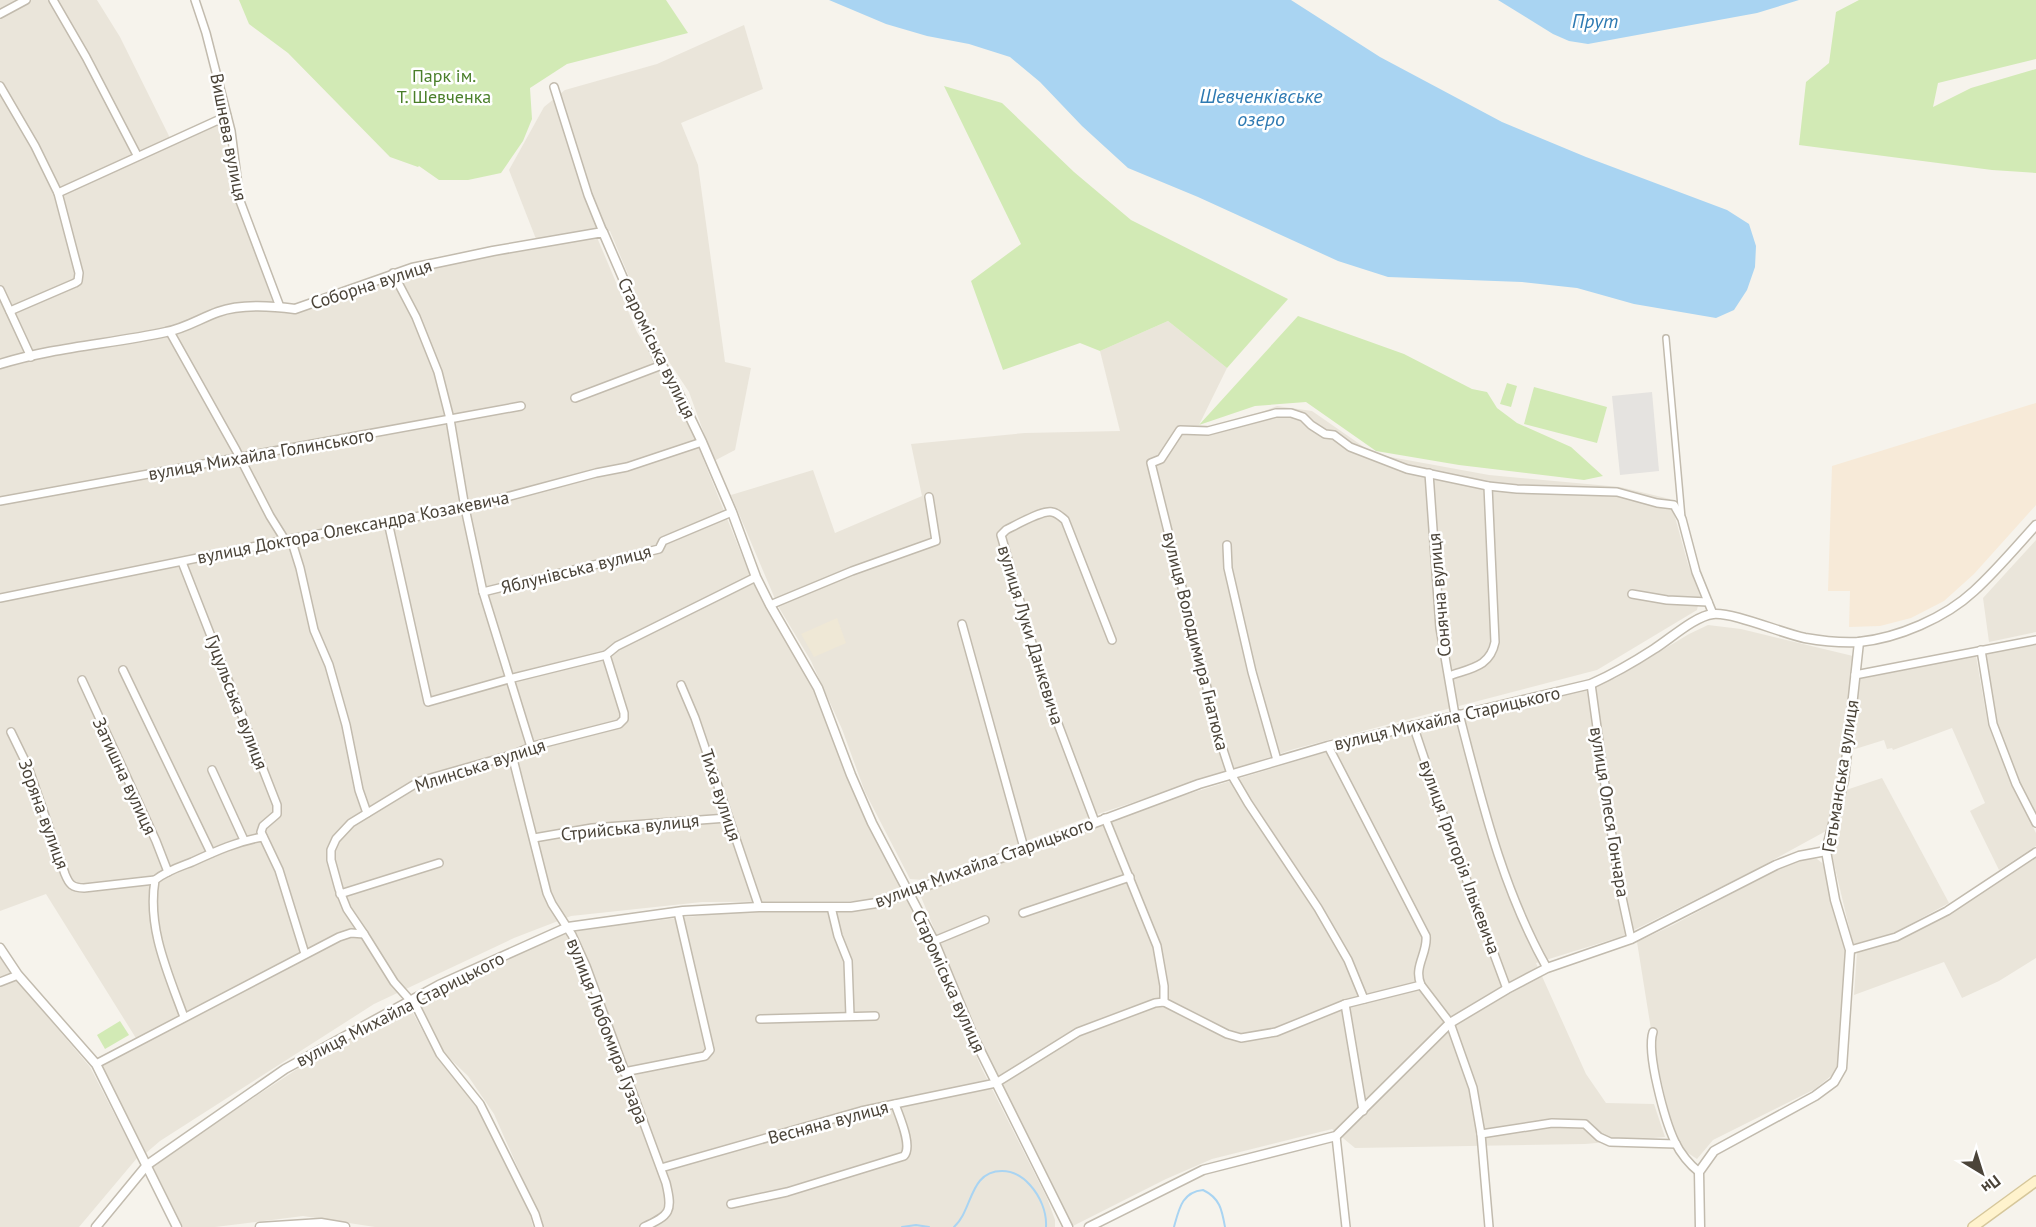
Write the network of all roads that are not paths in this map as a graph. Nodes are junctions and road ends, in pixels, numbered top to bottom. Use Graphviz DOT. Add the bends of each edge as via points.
graph roads {
  1 [pos="26,0"];
  2 [pos="53,0"];
  3 [pos="195,0"];
  4 [pos="0,14"];
  5 [pos="0,86"];
  6 [pos="554,87"];
  7 [pos="227,116"];
  8 [pos="137,155"];
  9 [pos="58,193"];
  10 [pos="603,232"];
  11 [pos="393,273"];
  12 [pos="0,290"];
  13 [pos="280,307"];
  14 [pos="10,310"];
  15 [pos="170,332"];
  16 [pos="1665,338"];
  17 [pos="31,357"];
  18 [pos="0,364"];
  19 [pos="662,365"];
  20 [pos="575,398"];
  21 [pos="521,406"];
  22 [pos="450,419"];
  23 [pos="702,442"];
  24 [pos="240,458"];
  25 [pos="1429,473"];
  26 [pos="1488,486"];
  27 [pos="929,497"];
  28 [pos="0,501"];
  29 [pos="465,508"];
  30 [pos="732,512"];
  31 [pos="1682,519"];
  32 [pos="388,522"];
  33 [pos="2036,525"];
  34 [pos="288,540"];
  35 [pos="1227,545"];
  36 [pos="182,562"];
  37 [pos="756,577"];
  38 [pos="483,592"];
  39 [pos="1632,594"];
  40 [pos="0,598"];
  41 [pos="1708,602"];
  42 [pos="770,605"];
  43 [pos="1713,614"];
  44 [pos="962,624"];
  45 [pos="1112,640"];
  46 [pos="2036,640"];
  47 [pos="1859,642"];
  48 [pos="1981,650"];
  49 [pos="606,655"];
  50 [pos="123,670"];
  51 [pos="1855,675"];
  52 [pos="1449,676"];
  53 [pos="509,679"];
  54 [pos="82,680"];
  55 [pos="681,684"];
  56 [pos="1591,684"];
  57 [pos="1457,714"];
  58 [pos="1413,725"];
  59 [pos="11,732"];
  60 [pos="1328,746"];
  61 [pos="531,747"];
  62 [pos="512,755"];
  63 [pos="1277,760"];
  64 [pos="212,770"];
  65 [pos="1231,774"];
  66 [pos="367,813"];
  67 [pos="728,818"];
  68 [pos="1105,818"];
  69 [pos="1095,822"];
  70 [pos="2036,823"];
  71 [pos="263,837"];
  72 [pos="534,838"];
  73 [pos="244,840"];
  74 [pos="1024,848"];
  75 [pos="1826,851"];
  76 [pos="2036,852"];
  77 [pos="211,853"];
  78 [pos="439,863"];
  79 [pos="168,872"];
  80 [pos="1130,877"];
  81 [pos="155,880"];
  82 [pos="908,891"];
  83 [pos="340,894"];
  84 [pos="759,907"];
  85 [pos="831,907"];
  86 [pos="678,912"];
  87 [pos="1023,913"];
  88 [pos="985,920"];
  89 [pos="568,927"];
  90 [pos="364,934"];
  91 [pos="1631,939"];
  92 [pos="934,941"];
  93 [pos="0,948"];
  94 [pos="1850,950"];
  95 [pos="305,954"];
  96 [pos="1547,968"];
  97 [pos="18,975"];
  98 [pos="0,981"];
  99 [pos="1421,985"];
  100 [pos="1507,989"];
  101 [pos="1364,999"];
  102 [pos="410,1000"];
  103 [pos="1164,1002"];
  104 [pos="1345,1004"];
  105 [pos="850,1016"];
  106 [pos="875,1016"];
  107 [pos="184,1017"];
  108 [pos="760,1019"];
  109 [pos="1450,1023"];
  110 [pos="1653,1032"];
  111 [pos="96,1064"];
  112 [pos="624,1072"];
  113 [pos="996,1083"];
  114 [pos="895,1104"];
  115 [pos="1363,1111"];
  116 [pos="1481,1134"];
  117 [pos="1336,1136"];
  118 [pos="1676,1144"];
  119 [pos="147,1165"];
  120 [pos="661,1168"];
  121 [pos="1699,1172"];
  122 [pos="2036,1181"];
  123 [pos="731,1204"];
  124 [pos="96,1227"];
  125 [pos="177,1227"];
  126 [pos="260,1227"];
  127 [pos="345,1227"];
  128 [pos="539,1227"];
  129 [pos="644,1227"];
  130 [pos="1068,1227"];
  131 [pos="1089,1227"];
  132 [pos="1346,1227"];
  133 [pos="1489,1227"];
  134 [pos="1700,1227"];
  135 [pos="1973,1227"];
  1 -- 4 [label="street"];
  2 -- 8 [label="street"];
  3 -- 7 [label="street, Вишнева вулиця"];
  5 -- 9 [label="street"];
  6 -- 10 [label="street, Староміська вулиця"];
  7 -- 8 [label="street"];
  7 -- 13 [label="street, Вишнева вулиця" via="240,201"];
  8 -- 9 [label="street"];
  9 -- 14 [label="street" via="78,281"];
  10 -- 11 [label="street, Соборна вулиця"];
  10 -- 19 [label="street, Староміська вулиця"];
  11 -- 13 [label="street, Соборна вулиця" via="295,309"];
  11 -- 22 [label="street" via="434,362"];
  12 -- 14 [label="street"];
  13 -- 15 [label="street, Соборна вулиця" via="220,311"];
  14 -- 17 [label="street"];
  15 -- 17 [label="street, Соборна вулиця"];
  15 -- 24 [label="street"];
  16 -- 31 [label="street"];
  17 -- 18 [label="street, Соборна вулиця"];
  19 -- 20 [label="street"];
  19 -- 23 [label="street, Староміська вулиця"];
  21 -- 22 [label="street, вулиця Михайла Голинського"];
  22 -- 24 [label="street, вулиця Михайла Голинського"];
  22 -- 29 [label="street"];
  23 -- 29 [label="street, вулиця Доктора Олександра Козакевича" via="627,467"];
  23 -- 30 [label="street, Староміська вулиця"];
  24 -- 28 [label="street, вулиця Михайла Голинського"];
  24 -- 34 [label="street" via="270,516"];
  25 -- 26 [label="street"];
  25 -- 52 [label="street, Сонячна вулиця" via="1440,628"];
  25 -- 65 [label="street, вулиця Володимира Гнатюка" via="1407,469 1350,447 1290,413 1208,430 1180,430 1161,459 1151,463 1209,707"];
  26 -- 31 [label="street" via="1617,492 1674,505"];
  26 -- 52 [label="street" via="1496,642 1490,658"];
  27 -- 42 [label="street" via="936,541"];
  29 -- 32 [label="street, вулиця Доктора Олександра Козакевича"];
  29 -- 38 [label="street"];
  30 -- 37 [label="street, Староміська вулиця"];
  30 -- 38 [label="street, Яблунівська вулиця" via="663,541 659,549"];
  31 -- 41 [label="street"];
  32 -- 34 [label="street, вулиця Доктора Олександра Козакевича"];
  32 -- 53 [label="street" via="428,702"];
  33 -- 47 [label="street" via="1972,593 1944,612 1911,628"];
  34 -- 36 [label="street, вулиця Доктора Олександра Козакевича"];
  34 -- 66 [label="street" via="300,568 314,630 329,665"];
  35 -- 63 [label="street" via="1228,568 1252,672"];
  36 -- 40 [label="street, вулиця Доктора Олександра Козакевича"];
  36 -- 71 [label="street, Гуцульська вулиця" via="277,805 277,814 263,826"];
  37 -- 42 [label="street, Староміська вулиця"];
  37 -- 49 [label="street"];
  38 -- 53 [label="street"];
  39 -- 41 [label="street"];
  41 -- 43 [label="street"];
  42 -- 82 [label="street, Староміська вулиця" via="818,688 851,775"];
  43 -- 47 [label="street" via="1804,638"];
  43 -- 56 [label="street, вулиця Михайла Старицького"];
  44 -- 74 [label="street"];
  45 -- 69 [label="street, вулиця Луки Данкевича" via="1065,520 1054,512 1046,512 1001,535 1046,692"];
  46 -- 48 [label="street"];
  47 -- 51 [label="street, Гетьманська вулиця"];
  48 -- 51 [label="street"];
  48 -- 70 [label="street" via="1993,724"];
  49 -- 53 [label="street"];
  49 -- 61 [label="street, Млинська вулиця" via="624,713 622,721"];
  50 -- 77 [label="street"];
  51 -- 75 [label="street, Гетьманська вулиця" via="1844,780"];
  52 -- 57 [label="street, Сонячна вулиця"];
  53 -- 61 [label="street"];
  54 -- 79 [label="street, Затишна вулиця"];
  55 -- 67 [label="street, Тиха вулиця"];
  56 -- 57 [label="street, вулиця Михайла Старицького"];
  56 -- 91 [label="street, вулиця Олеся Гончара" via="1617,870"];
  57 -- 58 [label="street, вулиця Михайла Старицького"];
  57 -- 96 [label="street, Сонячна вулиця" via="1503,867 1520,914"];
  58 -- 60 [label="street, вулиця Михайла Старицького"];
  58 -- 100 [label="street, вулиця Григорія Ількевича"];
  59 -- 81 [label="street, Зоряна вулиця" via="28,767 70,884 84,888"];
  60 -- 63 [label="street, вулиця Михайла Старицького"];
  60 -- 99 [label="street" via="1425,936 1418,966"];
  61 -- 62 [label="street, Млинська вулиця"];
  62 -- 66 [label="street, Млинська вулиця" via="420,781"];
  62 -- 72 [label="street, вулиця Любомира Гузара"];
  63 -- 65 [label="street, вулиця Михайла Старицького"];
  64 -- 73 [label="street"];
  65 -- 68 [label="street, вулиця Михайла Старицького"];
  65 -- 101 [label="street, вулиця Володимира Гнатюка" via="1318,908"];
  66 -- 83 [label="street, Млинська вулиця" via="341,831 332,848"];
  67 -- 72 [label="street, Стрийська вулиця" via="592,828"];
  67 -- 84 [label="street, Тиха вулиця"];
  68 -- 69 [label="street, вулиця Михайла Старицького"];
  68 -- 80 [label="street"];
  69 -- 74 [label="street, вулиця Михайла Старицького"];
  71 -- 73 [label="street"];
  71 -- 95 [label="street" via="279,870"];
  72 -- 89 [label="street, вулиця Любомира Гузара" via="550,900"];
  73 -- 77 [label="street"];
  74 -- 82 [label="street, вулиця Михайла Старицького"];
  75 -- 91 [label="street" via="1776,865"];
  75 -- 94 [label="street, Гетьманська вулиця"];
  76 -- 94 [label="street" via="1947,911 1896,937"];
  77 -- 79 [label="street"];
  78 -- 83 [label="street"];
  79 -- 81 [label="street"];
  80 -- 87 [label="street"];
  80 -- 103 [label="street" via="1157,946"];
  81 -- 107 [label="street" via="157,935"];
  82 -- 85 [label="street, вулиця Михайла Старицького" via="875,903"];
  82 -- 92 [label="street, Староміська вулиця"];
  83 -- 90 [label="street, Млинська вулиця"];
  84 -- 85 [label="street, вулиця Михайла Старицького"];
  84 -- 86 [label="street, вулиця Михайла Старицького"];
  85 -- 105 [label="street" via="848,961"];
  86 -- 89 [label="street, вулиця Михайла Старицького"];
  86 -- 112 [label="street" via="710,1050 705,1056"];
  88 -- 92 [label="street"];
  89 -- 102 [label="street, вулиця Михайла Старицького"];
  89 -- 112 [label="street, вулиця Любомира Гузара" via="601,1004"];
  90 -- 95 [label="street" via="344,935"];
  90 -- 102 [label="street, Млинська вулиця"];
  91 -- 96 [label="street"];
  92 -- 113 [label="street, Староміська вулиця"];
  93 -- 97 [label="street"];
  94 -- 121 [label="street, Гетьманська вулиця" via="1842,1068 1834,1082 1714,1151"];
  95 -- 107 [label="street"];
  96 -- 100 [label="street"];
  97 -- 98 [label="street"];
  97 -- 111 [label="street"];
  99 -- 101 [label="street"];
  99 -- 109 [label="street"];
  100 -- 109 [label="street"];
  101 -- 104 [label="street"];
  102 -- 119 [label="street, вулиця Михайла Старицького" via="285,1069"];
  102 -- 128 [label="street, Млинська вулиця" via="440,1054 480,1104"];
  103 -- 104 [label="street" via="1241,1038 1276,1032"];
  103 -- 113 [label="street" via="1088,1027"];
  104 -- 115 [label="street"];
  105 -- 106 [label="street"];
  105 -- 108 [label="street"];
  107 -- 111 [label="street"];
  109 -- 115 [label="street"];
  109 -- 116 [label="street" via="1473,1088"];
  110 -- 118 [label="street" via="1652,1061"];
  111 -- 119 [label="street"];
  112 -- 120 [label="street, вулиця Любомира Гузара"];
  113 -- 114 [label="street, Весняна вулиця"];
  113 -- 130 [label="street, Староміська вулиця"];
  114 -- 120 [label="street, Весняна вулиця"];
  114 -- 123 [label="street" via="907,1142 904,1156 787,1192"];
  115 -- 117 [label="street"];
  116 -- 118 [label="street" via="1552,1123 1585,1124 1610,1142"];
  116 -- 133 [label="street"];
  117 -- 131 [label="street" via="1203,1170"];
  117 -- 132 [label="street"];
  118 -- 121 [label="street"];
  119 -- 124 [label="street, вулиця Михайла Старицького"];
  119 -- 125 [label="street"];
  120 -- 129 [label="street, вулиця Любомира Гузара" via="670,1199 669,1211"];
  121 -- 134 [label="street"];
  122 -- 135 [label="main road"];
  126 -- 127 [label="street" via="321,1223"];
}
